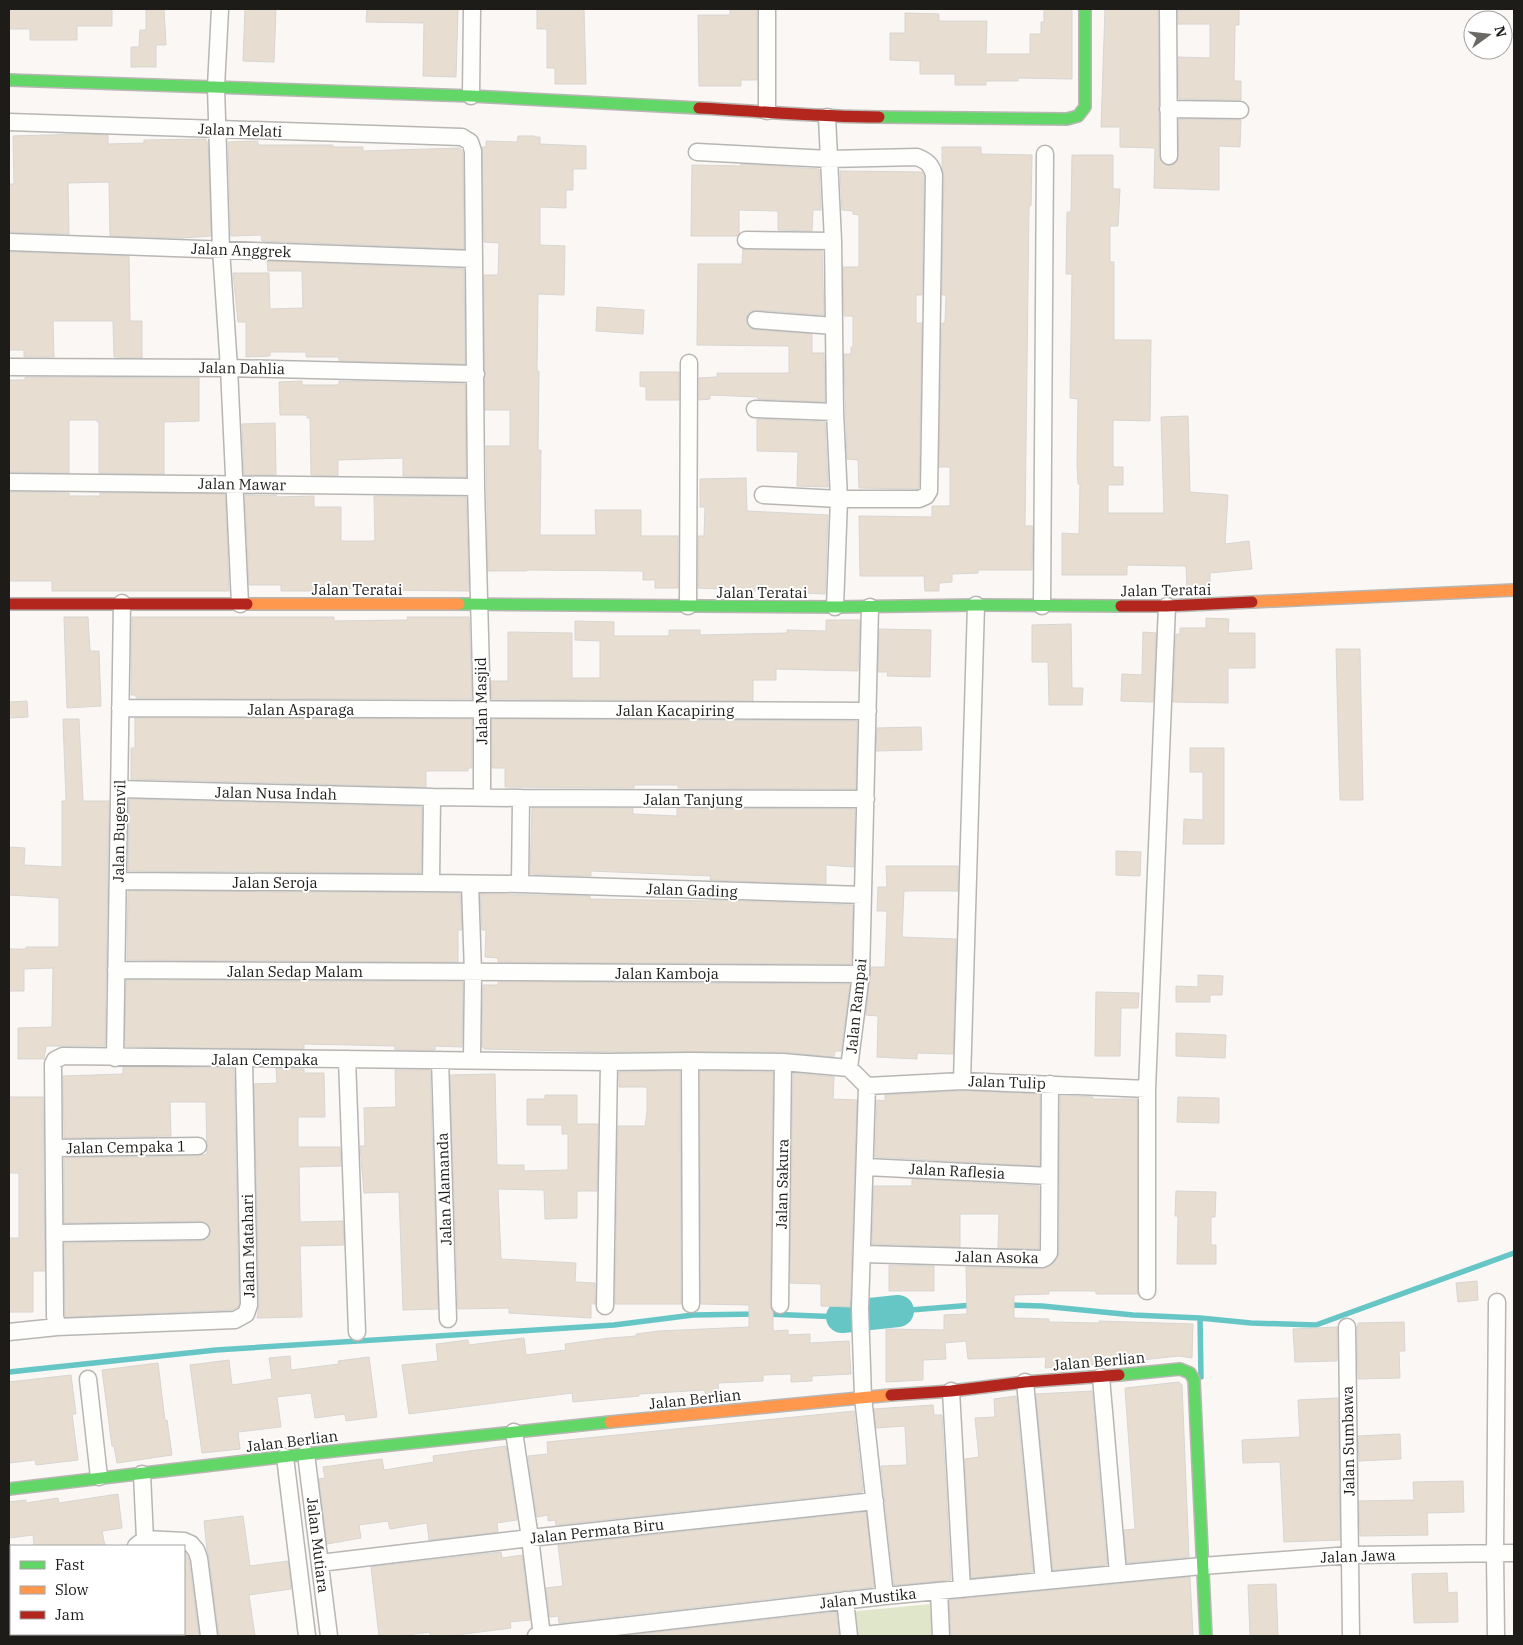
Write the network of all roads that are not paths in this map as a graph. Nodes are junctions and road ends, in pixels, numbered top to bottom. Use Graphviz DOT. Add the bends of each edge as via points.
graph roads {
  1 [pos="220,9"];
  2 [pos="472,9"];
  3 [pos="767,9"];
  4 [pos="1085,9"];
  5 [pos="1168,9"];
  6 [pos="9,80"];
  7 [pos="216,91"];
  8 [pos="472,96"];
  9 [pos="1168,108"];
  10 [pos="1240,110"];
  11 [pos="767,112"];
  12 [pos="827,117"];
  13 [pos="9,122"];
  14 [pos="218,126"];
  15 [pos="470,142"];
  16 [pos="828,148"];
  17 [pos="697,152"];
  18 [pos="1045,154"];
  19 [pos="1168,156"];
  20 [pos="746,240"];
  21 [pos="833,241"];
  22 [pos="9,242"];
  23 [pos="221,249"];
  24 [pos="473,259"];
  25 [pos="756,320"];
  26 [pos="834,326"];
  27 [pos="689,363"];
  28 [pos="9,367"];
  29 [pos="229,368"];
  30 [pos="476,374"];
  31 [pos="755,409"];
  32 [pos="835,412"];
  33 [pos="9,482"];
  34 [pos="235,483"];
  35 [pos="476,487"];
  36 [pos="763,495"];
  37 [pos="839,499"];
  38 [pos="1514,590"];
  39 [pos="9,604"];
  40 [pos="122,604"];
  41 [pos="240,604"];
  42 [pos="478,604"];
  43 [pos="976,605"];
  44 [pos="688,606"];
  45 [pos="1042,606"];
  46 [pos="1167,606"];
  47 [pos="835,607"];
  48 [pos="870,608"];
  49 [pos="120,708"];
  50 [pos="482,710"];
  51 [pos="868,711"];
  52 [pos="119,789"];
  53 [pos="432,797"];
  54 [pos="482,798"];
  55 [pos="521,798"];
  56 [pos="866,799"];
  57 [pos="118,881"];
  58 [pos="431,883"];
  59 [pos="470,884"];
  60 [pos="520,884"];
  61 [pos="864,896"];
  62 [pos="116,970"];
  63 [pos="473,973"];
  64 [pos="861,974"];
  65 [pos="115,1058"];
  66 [pos="244,1059"];
  67 [pos="347,1059"];
  68 [pos="440,1060"];
  69 [pos="472,1060"];
  70 [pos="690,1061"];
  71 [pos="609,1062"];
  72 [pos="783,1062"];
  73 [pos="849,1068"];
  74 [pos="962,1081"];
  75 [pos="1050,1084"];
  76 [pos="867,1086"];
  77 [pos="1147,1089"];
  78 [pos="198,1146"];
  79 [pos="55,1148"];
  80 [pos="866,1167"];
  81 [pos="1049,1176"];
  82 [pos="201,1231"];
  83 [pos="55,1234"];
  84 [pos="863,1254"];
  85 [pos="1147,1291"];
  86 [pos="1497,1302"];
  87 [pos="691,1304"];
  88 [pos="780,1305"];
  89 [pos="605,1306"];
  90 [pos="448,1319"];
  91 [pos="57,1327"];
  92 [pos="1347,1328"];
  93 [pos="9,1332"];
  94 [pos="357,1332"];
  95 [pos="1101,1377"];
  96 [pos="88,1379"];
  97 [pos="1025,1382"];
  98 [pos="952,1391"];
  99 [pos="863,1397"];
  100 [pos="514,1432"];
  101 [pos="306,1454"];
  102 [pos="285,1457"];
  103 [pos="142,1474"];
  104 [pos="99,1477"];
  105 [pos="9,1489"];
  106 [pos="875,1501"];
  107 [pos="530,1538"];
  108 [pos="141,1542"];
  109 [pos="1514,1553"];
  110 [pos="1495,1554"];
  111 [pos="1350,1555"];
  112 [pos="320,1563"];
  113 [pos="1208,1566"];
  114 [pos="1118,1574"];
  115 [pos="1044,1581"];
  116 [pos="962,1589"];
  117 [pos="939,1591"];
  118 [pos="885,1596"];
  119 [pos="845,1600"];
  120 [pos="584,1634"];
  121 [pos="209,1636"];
  122 [pos="307,1636"];
  123 [pos="329,1636"];
  124 [pos="536,1636"];
  125 [pos="542,1636"];
  126 [pos="849,1636"];
  127 [pos="941,1636"];
  128 [pos="1206,1636"];
  129 [pos="1350,1636"];
  130 [pos="1496,1636"];
  1 -- 7 [label="street"];
  2 -- 8 [label="street"];
  3 -- 11 [label="street"];
  4 -- 12 [label="street" via="1086,107 1078,116 1067,119"];
  5 -- 9 [label="street"];
  6 -- 7 [label="street"];
  7 -- 8 [label="street"];
  7 -- 14 [label="street"];
  8 -- 11 [label="street"];
  9 -- 10 [label="street"];
  9 -- 19 [label="street"];
  11 -- 12 [label="street"];
  12 -- 16 [label="street"];
  13 -- 14 [label="street, Jalan Melati"];
  14 -- 15 [label="street, Jalan Melati" via="462,137"];
  14 -- 23 [label="street"];
  15 -- 24 [label="street, Jalan Masjid" via="473,151"];
  16 -- 17 [label="street"];
  16 -- 21 [label="street"];
  16 -- 37 [label="street" via="917,157 926,160 934,174 930,491 919,499"];
  18 -- 45 [label="street"];
  20 -- 21 [label="street"];
  21 -- 26 [label="street"];
  22 -- 23 [label="street, Jalan Anggrek"];
  23 -- 24 [label="street, Jalan Anggrek"];
  23 -- 29 [label="street"];
  24 -- 30 [label="street, Jalan Masjid"];
  25 -- 26 [label="street"];
  26 -- 32 [label="street"];
  27 -- 44 [label="street"];
  28 -- 29 [label="street, Jalan Dahlia"];
  29 -- 30 [label="street, Jalan Dahlia"];
  29 -- 34 [label="street"];
  30 -- 35 [label="street, Jalan Masjid"];
  31 -- 32 [label="street"];
  32 -- 37 [label="street"];
  33 -- 34 [label="street, Jalan Mawar"];
  34 -- 35 [label="street, Jalan Mawar"];
  34 -- 41 [label="street"];
  35 -- 42 [label="street, Jalan Masjid"];
  36 -- 37 [label="street"];
  37 -- 47 [label="street"];
  38 -- 46 [label="street, Jalan Teratai"];
  39 -- 40 [label="street, Jalan Teratai"];
  40 -- 41 [label="street, Jalan Teratai"];
  40 -- 49 [label="street, Jalan Bugenvil"];
  41 -- 42 [label="street, Jalan Teratai"];
  42 -- 44 [label="street, Jalan Teratai"];
  42 -- 50 [label="street, Jalan Masjid"];
  43 -- 45 [label="street, Jalan Teratai"];
  43 -- 48 [label="street, Jalan Teratai"];
  43 -- 74 [label="street"];
  44 -- 47 [label="street, Jalan Teratai"];
  45 -- 46 [label="street, Jalan Teratai"];
  46 -- 77 [label="street"];
  47 -- 48 [label="street, Jalan Teratai"];
  48 -- 51 [label="street, Jalan Rampai"];
  49 -- 50 [label="street, Jalan Asparaga"];
  49 -- 52 [label="street, Jalan Bugenvil"];
  50 -- 51 [label="street, Jalan Kacapiring"];
  50 -- 54 [label="street, Jalan Masjid"];
  51 -- 56 [label="street, Jalan Rampai"];
  52 -- 53 [label="street, Jalan Nusa Indah"];
  52 -- 57 [label="street, Jalan Bugenvil"];
  53 -- 54 [label="street, Jalan Nusa Indah"];
  53 -- 58 [label="street"];
  54 -- 55 [label="street, Jalan Tanjung"];
  55 -- 56 [label="street, Jalan Tanjung"];
  55 -- 60 [label="street"];
  56 -- 61 [label="street, Jalan Rampai"];
  57 -- 58 [label="street, Jalan Seroja"];
  57 -- 62 [label="street, Jalan Bugenvil"];
  58 -- 59 [label="street, Jalan Seroja"];
  59 -- 60 [label="street, Jalan Gading"];
  59 -- 63 [label="street"];
  60 -- 61 [label="street, Jalan Gading"];
  61 -- 64 [label="street, Jalan Rampai"];
  62 -- 63 [label="street, Jalan Sedap Malam"];
  62 -- 65 [label="street, Jalan Bugenvil"];
  63 -- 64 [label="street, Jalan Kamboja"];
  63 -- 69 [label="street"];
  64 -- 73 [label="street, Jalan Rampai"];
  65 -- 66 [label="street, Jalan Cempaka"];
  65 -- 79 [label="street, Jalan Cempaka" via="63,1056 53,1064"];
  66 -- 67 [label="street, Jalan Cempaka"];
  66 -- 91 [label="street, Jalan Matahari" via="249,1305 246,1314 235,1320"];
  67 -- 68 [label="street, Jalan Cempaka"];
  67 -- 94 [label="street"];
  68 -- 69 [label="street, Jalan Cempaka"];
  68 -- 90 [label="street, Jalan Alamanda"];
  69 -- 71 [label="street"];
  70 -- 71 [label="street"];
  70 -- 72 [label="street"];
  70 -- 87 [label="street"];
  71 -- 89 [label="street"];
  72 -- 73 [label="street"];
  72 -- 88 [label="street, Jalan Sakura"];
  73 -- 76 [label="street, Jalan Rampai"];
  74 -- 75 [label="street, Jalan Tulip"];
  74 -- 76 [label="street, Jalan Tulip"];
  75 -- 77 [label="street, Jalan Tulip"];
  75 -- 81 [label="street, Jalan Asoka"];
  76 -- 80 [label="street"];
  77 -- 85 [label="street"];
  78 -- 79 [label="street, Jalan Cempaka 1"];
  79 -- 83 [label="street"];
  80 -- 81 [label="street, Jalan Raflesia"];
  80 -- 84 [label="street"];
  81 -- 84 [label="street, Jalan Asoka" via="1049,1252 1042,1259"];
  82 -- 83 [label="street"];
  83 -- 91 [label="street"];
  84 -- 99 [label="street" via="860,1309"];
  86 -- 110 [label="street"];
  91 -- 93 [label="street, Jalan Matahari"];
  92 -- 111 [label="street, Jalan Sumbawa"];
  95 -- 97 [label="street, Jalan Berlian"];
  95 -- 113 [label="street, Jalan Berlian" via="1180,1369 1193,1376"];
  95 -- 114 [label="street"];
  96 -- 104 [label="street"];
  97 -- 98 [label="street, Jalan Berlian"];
  97 -- 115 [label="street"];
  98 -- 99 [label="street, Jalan Berlian"];
  98 -- 116 [label="street"];
  99 -- 100 [label="street, Jalan Berlian"];
  99 -- 106 [label="street"];
  100 -- 101 [label="street, Jalan Berlian"];
  100 -- 107 [label="street"];
  101 -- 102 [label="street, Jalan Berlian"];
  101 -- 112 [label="street, Jalan Mutiara"];
  102 -- 103 [label="street, Jalan Berlian"];
  102 -- 122 [label="street, Jalan Mutiara"];
  103 -- 104 [label="street, Jalan Berlian"];
  103 -- 108 [label="street"];
  104 -- 105 [label="street, Jalan Berlian"];
  106 -- 107 [label="street, Jalan Permata Biru"];
  106 -- 118 [label="street"];
  107 -- 112 [label="street, Jalan Permata Biru"];
  107 -- 125 [label="street"];
  108 -- 121 [label="street" via="184,1541 196,1550"];
  109 -- 110 [label="street, Jalan Jawa"];
  110 -- 111 [label="street, Jalan Jawa"];
  110 -- 130 [label="street"];
  111 -- 113 [label="street, Jalan Jawa"];
  111 -- 129 [label="street, Jalan Sumbawa"];
  112 -- 123 [label="street, Jalan Mutiara"];
  113 -- 114 [label="street, Jalan Mustika"];
  113 -- 128 [label="street"];
  114 -- 115 [label="street, Jalan Mustika"];
  115 -- 116 [label="street, Jalan Mustika"];
  116 -- 117 [label="street, Jalan Mustika"];
  117 -- 118 [label="street, Jalan Mustika"];
  117 -- 127 [label="street"];
  118 -- 119 [label="street, Jalan Mustika"];
  119 -- 120 [label="street, Jalan Mustika"];
  119 -- 126 [label="street"];
  120 -- 125 [label="street, Jalan Mustika"];
  124 -- 125 [label="street, Jalan Mustika"];
}
